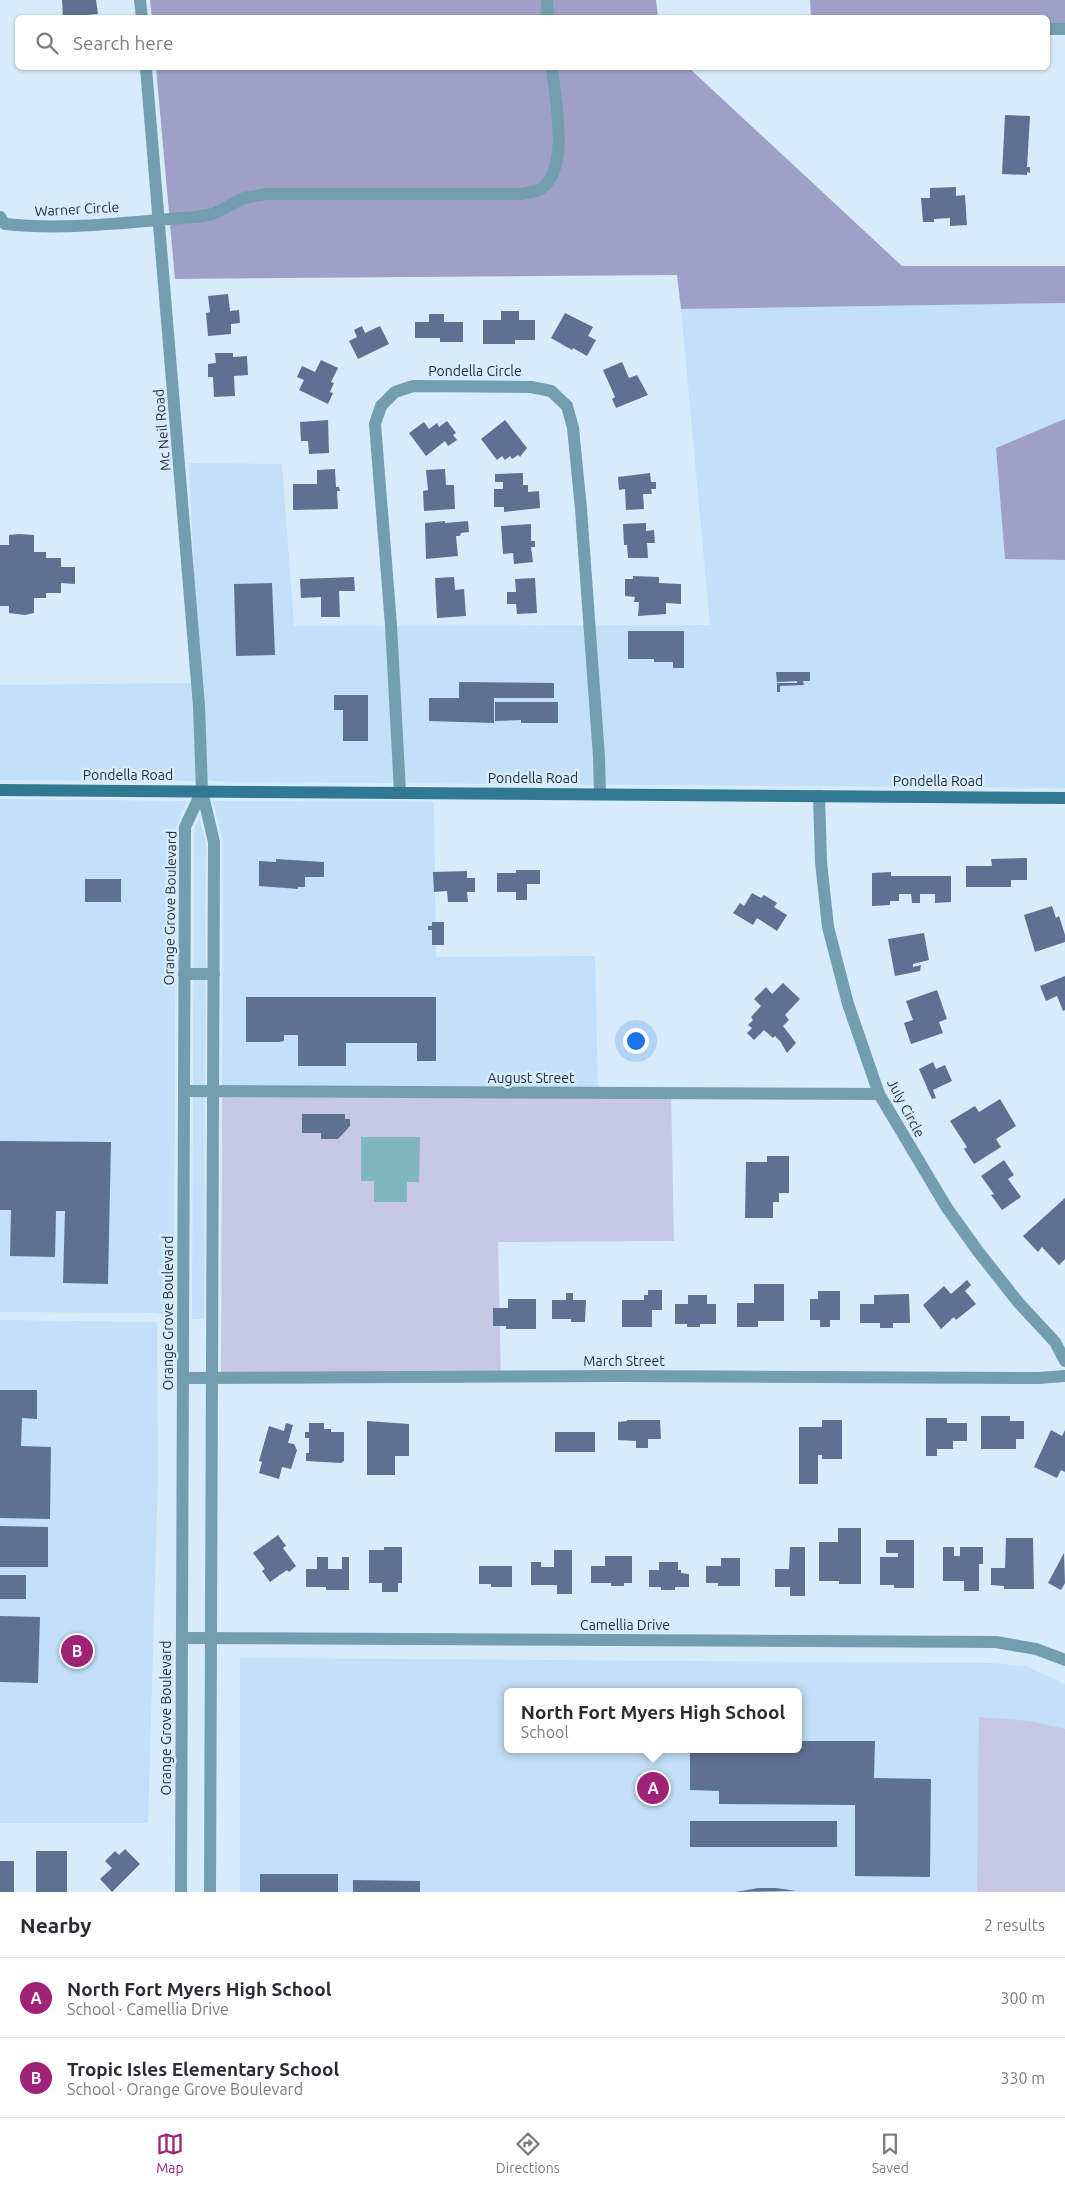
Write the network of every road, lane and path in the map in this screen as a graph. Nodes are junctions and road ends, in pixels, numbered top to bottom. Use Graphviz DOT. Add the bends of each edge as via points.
graph roads {
  1 [pos="140,0"];
  2 [pos="547,0"];
  3 [pos="142,15"];
  4 [pos="548,15"];
  5 [pos="1050,29"];
  6 [pos="1065,29"];
  7 [pos="146,70"];
  8 [pos="552,70"];
  9 [pos="0,217"];
  10 [pos="160,219"];
  11 [pos="0,790"];
  12 [pos="202,791"];
  13 [pos="400,792"];
  14 [pos="600,794"];
  15 [pos="819,796"];
  16 [pos="1065,798"];
  17 [pos="184,974"];
  18 [pos="214,974"];
  19 [pos="184,1091"];
  20 [pos="214,1091"];
  21 [pos="879,1094"];
  22 [pos="1065,1361"];
  23 [pos="1065,1376"];
  24 [pos="212,1377"];
  25 [pos="183,1378"];
  26 [pos="182,1638"];
  27 [pos="212,1639"];
  28 [pos="1065,1660"];
  29 [pos="181,1892"];
  30 [pos="210,1892"];
  1 -- 3 [label="street"];
  2 -- 4 [label="street"];
  5 -- 6 [label="street"];
  7 -- 10 [label="street, Mc Neil Road"];
  8 -- 10 [label="street, Warner Circle" via="558,162 553,176 541,190 523,194 266,194 244,198 214,214"];
  9 -- 10 [label="street, Warner Circle" via="5,224 27,227"];
  10 -- 12 [label="street, Mc Neil Road" via="199,706"];
  11 -- 12 [label="main road, Pondella Road"];
  12 -- 13 [label="main road, Pondella Road"];
  12 -- 17 [label="street, Orange Grove Boulevard" via="185,827"];
  12 -- 18 [label="street" via="214,842"];
  13 -- 14 [label="main road, Pondella Road"];
  13 -- 14 [label="street, Pondella Circle" via="375,424 381,406 395,392 413,386 492,385 531,386 551,391 567,406 573,428 583,528"];
  14 -- 15 [label="main road, Pondella Road"];
  15 -- 16 [label="main road, Pondella Road"];
  15 -- 21 [label="street, July Circle" via="828,927 848,1004"];
  17 -- 18 [label="street"];
  17 -- 19 [label="street, Orange Grove Boulevard"];
  18 -- 20 [label="street"];
  19 -- 20 [label="street, August Street"];
  19 -- 25 [label="street, Orange Grove Boulevard"];
  20 -- 21 [label="street, August Street"];
  20 -- 24 [label="street"];
  21 -- 22 [label="street, July Circle" via="967,1236 1018,1302 1055,1342"];
  23 -- 24 [label="street, March Street"];
  24 -- 25 [label="street, March Street"];
  24 -- 27 [label="street"];
  25 -- 26 [label="street, Orange Grove Boulevard"];
  26 -- 27 [label="street, Camellia Drive"];
  26 -- 29 [label="street, Orange Grove Boulevard"];
  27 -- 28 [label="street, Camellia Drive" via="996,1642 1036,1649"];
  27 -- 30 [label="street"];
}
